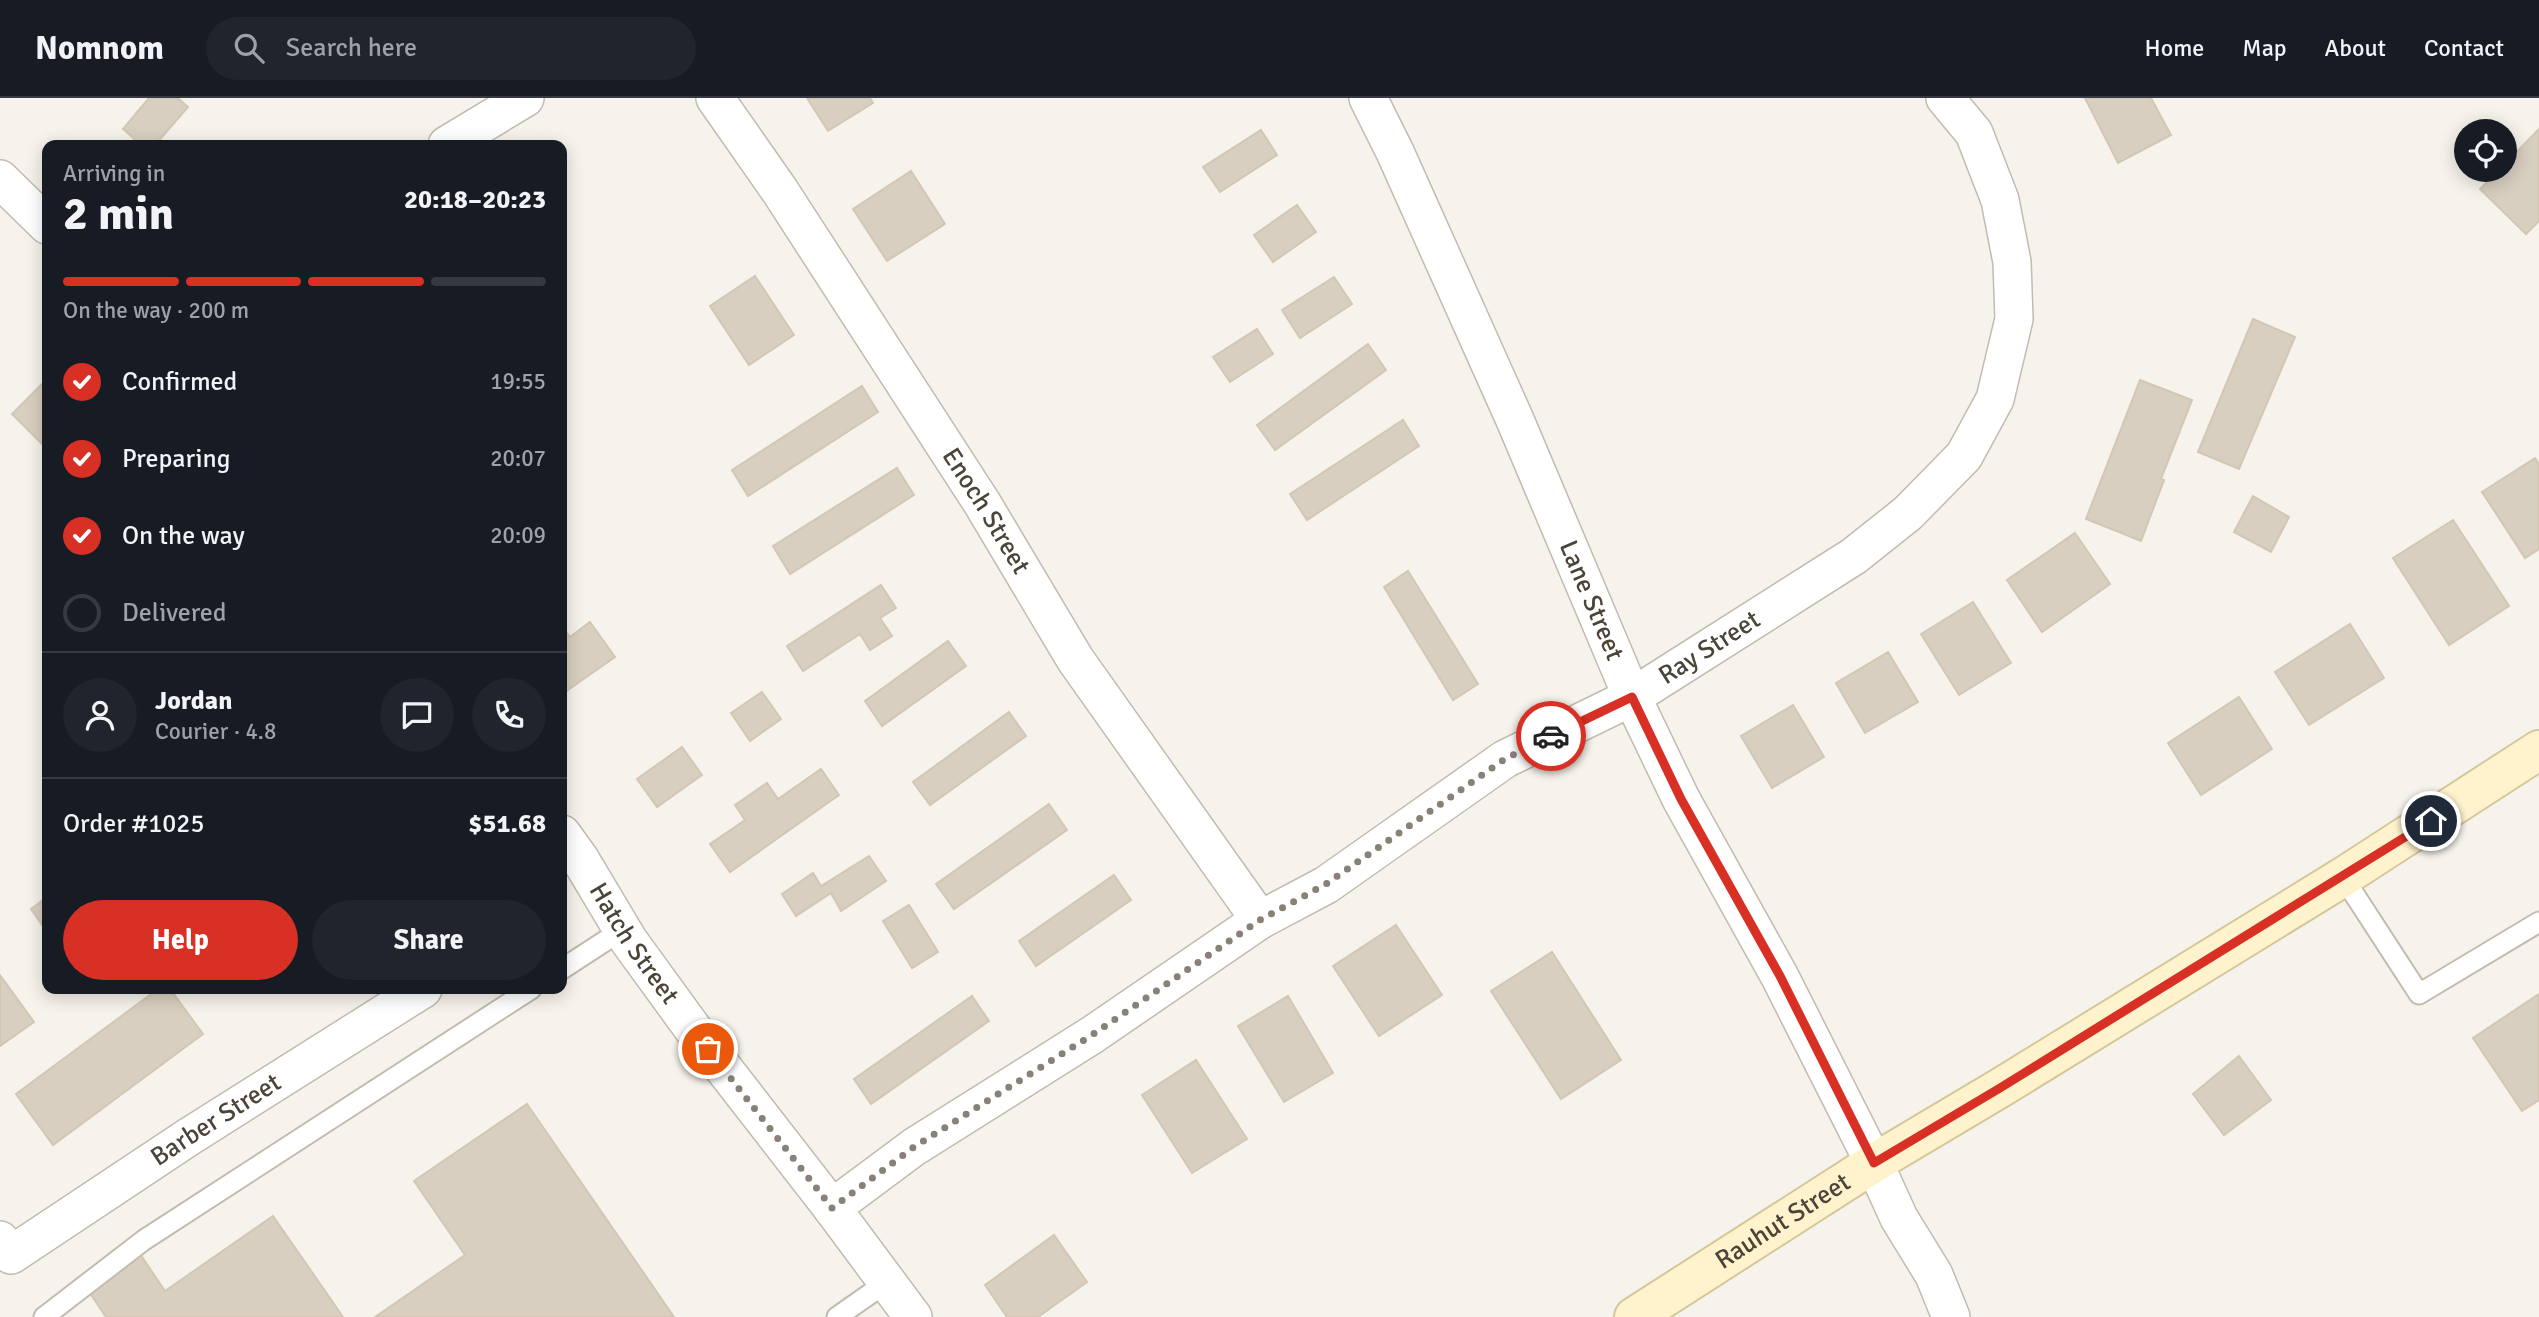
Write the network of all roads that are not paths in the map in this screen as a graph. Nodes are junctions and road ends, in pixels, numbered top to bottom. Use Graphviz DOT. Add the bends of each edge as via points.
graph roads {
  1 [pos="525,98"];
  2 [pos="715,98"];
  3 [pos="1368,98"];
  4 [pos="1945,98"];
  5 [pos="455,140"];
  6 [pos="0,179"];
  7 [pos="42,220"];
  8 [pos="1632,697"];
  9 [pos="2539,750"];
  10 [pos="568,856"];
  11 [pos="2343,877"];
  12 [pos="1260,920"];
  13 [pos="2539,922"];
  14 [pos="622,930"];
  15 [pos="567,966"];
  16 [pos="415,994"];
  17 [pos="523,994"];
  18 [pos="1874,1163"];
  19 [pos="832,1208"];
  20 [pos="6,1248"];
  21 [pos="887,1282"];
  22 [pos="44,1317"];
  23 [pos="837,1317"];
  24 [pos="912,1317"];
  25 [pos="1634,1317"];
  26 [pos="1951,1317"];
  1 -- 5 [label="street"];
  2 -- 12 [label="street, Enoch Street" via="982,503 1075,659"];
  3 -- 8 [label="street, Lane Street" via="1515,420"];
  4 -- 8 [label="street, Ray Street" via="1974,133 2000,200 2012,262 2014,319 1995,399 1964,456 1908,513 1854,556"];
  6 -- 7 [label="street"];
  8 -- 12 [label="street, Ray Street" via="1505,759 1326,884"];
  8 -- 18 [label="street, Lane Street" via="1681,799 1780,976"];
  9 -- 11 [label="main road, Rauhut Street"];
  10 -- 14 [label="street, Hatch Street"];
  11 -- 13 [label="lane" via="2419,994"];
  11 -- 18 [label="main road, Rauhut Street"];
  12 -- 19 [label="street, Ray Street" via="1092,1035 914,1147"];
  14 -- 15 [label="lane"];
  14 -- 19 [label="street, Hatch Street"];
  16 -- 20 [label="street, Barber Street"];
  17 -- 22 [label="lane" via="144,1240"];
  18 -- 25 [label="main road, Rauhut Street"];
  18 -- 26 [label="street, Lane Street" via="1899,1218 1934,1275"];
  19 -- 21 [label="street, Hatch Street"];
  21 -- 23 [label="lane"];
  21 -- 24 [label="street, Hatch Street"];
}
